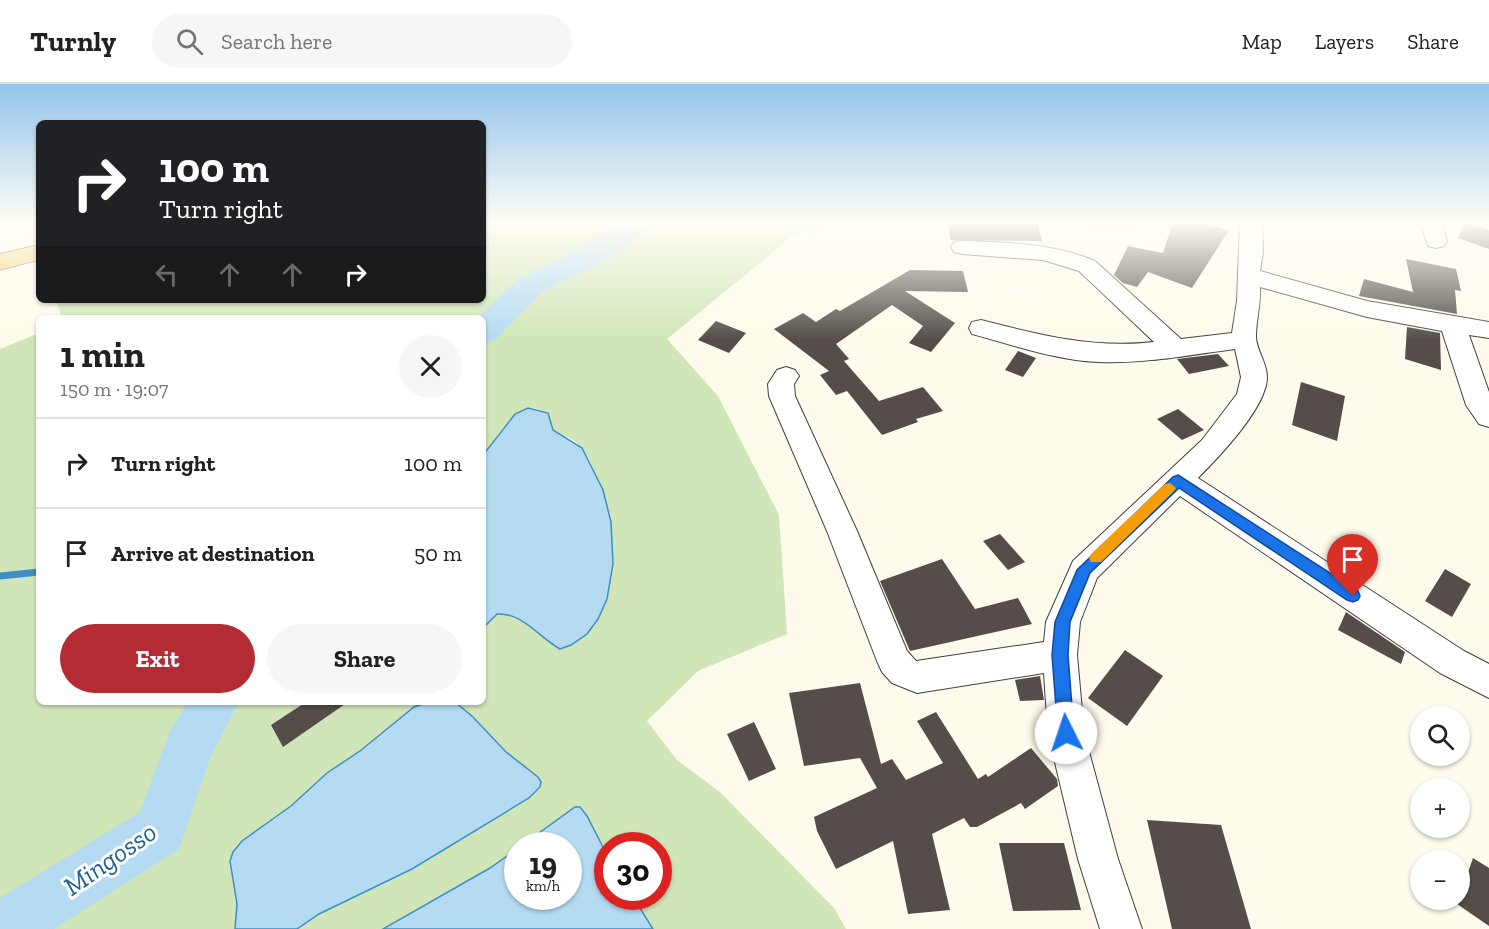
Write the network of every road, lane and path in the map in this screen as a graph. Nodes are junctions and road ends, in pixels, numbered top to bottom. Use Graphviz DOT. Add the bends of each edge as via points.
graph roads {
  1 [pos="1078,261"];
  2 [pos="1250,261"];
  3 [pos="1248,275"];
  4 [pos="1453,326"];
  5 [pos="981,328"];
  6 [pos="1489,330"];
  7 [pos="1243,340"];
  8 [pos="1174,347"];
  9 [pos="786,376"];
  10 [pos="1483,414"];
  11 [pos="1178,480"];
  12 [pos="1060,655"];
  13 [pos="1489,682"];
  14 [pos="1121,929"];
  1 -- 8 [label="street"];
  2 -- 3 [label="street"];
  3 -- 4 [label="street" via="1329,301"];
  3 -- 7 [label="street" via="1250,301"];
  4 -- 6 [label="street"];
  4 -- 10 [label="street"];
  5 -- 8 [label="street" via="1058,348 1097,353"];
  7 -- 8 [label="street"];
  7 -- 11 [label="street" via="1254,377 1250,396 1212,447"];
  9 -- 12 [label="street" via="781,384 782,396 894,661 904,672 917,677"];
  11 -- 12 [label="street" via="1084,570 1063,622"];
  11 -- 13 [label="street" via="1452,662"];
  12 -- 14 [label="street" via="1066,733 1098,859"];
}
